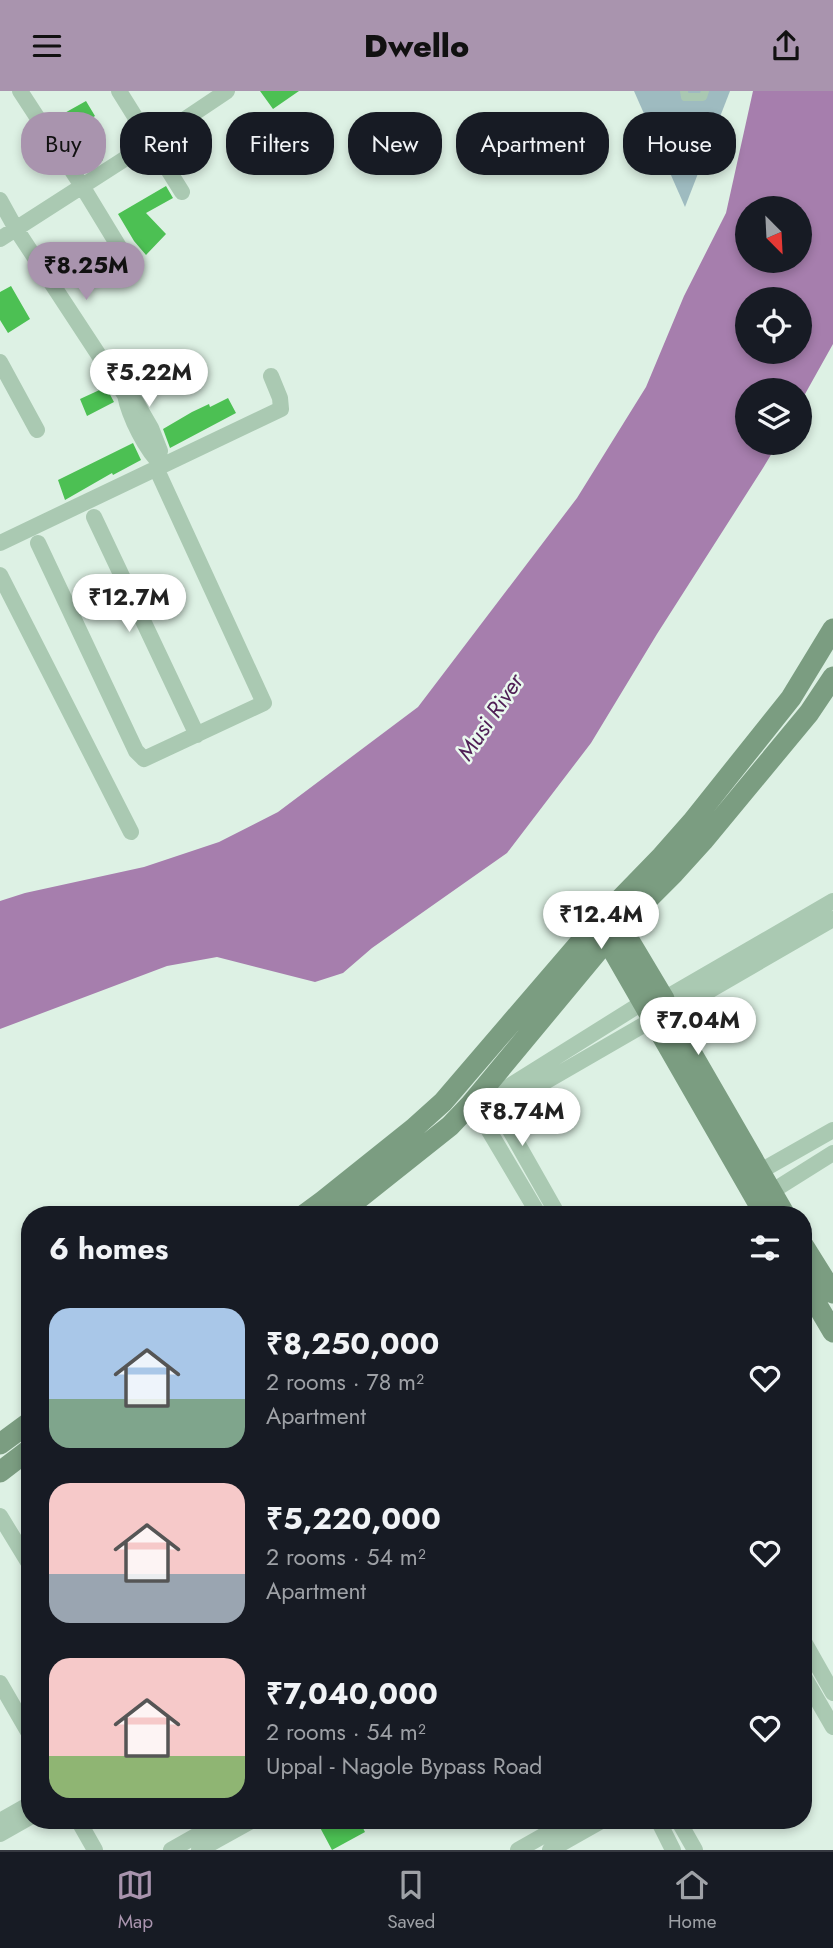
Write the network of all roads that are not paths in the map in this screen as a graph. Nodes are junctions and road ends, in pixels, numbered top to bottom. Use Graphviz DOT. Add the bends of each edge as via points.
graph roads {
  1 [pos="20,91"];
  2 [pos="119,91"];
  3 [pos="227,91"];
  4 [pos="684,91"];
  5 [pos="705,91"];
  6 [pos="132,112"];
  7 [pos="196,112"];
  8 [pos="120,162"];
  9 [pos="171,175"];
  10 [pos="82,186"];
  11 [pos="182,192"];
  12 [pos="0,200"];
  13 [pos="16,229"];
  14 [pos="0,239"];
  15 [pos="127,260"];
  16 [pos="0,362"];
  17 [pos="271,376"];
  18 [pos="37,430"];
  19 [pos="159,467"];
  20 [pos="86,501"];
  21 [pos="94,517"];
  22 [pos="31,528"];
  23 [pos="0,543"];
  24 [pos="38,543"];
  25 [pos="0,575"];
  26 [pos="833,629"];
  27 [pos="833,677"];
  28 [pos="197,735"];
  29 [pos="131,832"];
  30 [pos="833,901"];
  31 [pos="833,919"];
  32 [pos="608,925"];
  33 [pos="657,1009"];
  34 [pos="459,1084"];
  35 [pos="492,1098"];
  36 [pos="483,1120"];
  37 [pos="833,1130"];
  38 [pos="520,1149"];
  39 [pos="833,1153"];
  40 [pos="759,1171"];
  41 [pos="771,1192"];
  42 [pos="326,1206"];
  43 [pos="328,1206"];
  44 [pos="534,1206"];
  45 [pos="553,1206"];
  46 [pos="760,1206"];
  47 [pos="780,1206"];
  48 [pos="812,1259"];
  49 [pos="833,1293"];
  50 [pos="812,1296"];
  51 [pos="833,1332"];
  52 [pos="21,1429"];
  53 [pos="0,1444"];
  54 [pos="21,1456"];
  55 [pos="0,1472"];
  56 [pos="0,1515"];
  57 [pos="21,1550"];
  58 [pos="812,1666"];
  59 [pos="0,1683"];
  60 [pos="819,1687"];
  61 [pos="21,1719"];
  62 [pos="833,1727"];
  63 [pos="21,1809"];
  64 [pos="0,1821"];
  65 [pos="21,1822"];
  66 [pos="83,1829"];
  67 [pos="208,1829"];
  68 [pos="237,1829"];
  69 [pos="554,1829"];
  70 [pos="587,1829"];
  71 [pos="662,1829"];
  72 [pos="683,1829"];
  73 [pos="0,1834"];
  74 [pos="95,1850"];
  75 [pos="171,1850"];
  76 [pos="199,1850"];
  77 [pos="518,1850"];
  78 [pos="550,1850"];
  79 [pos="673,1850"];
  80 [pos="695,1850"];
  1 -- 10 [label="street"];
  2 -- 6 [label="street"];
  3 -- 7 [label="street"];
  4 -- 5 [label="lane" via="685,97 702,97"];
  8 -- 10 [label="street"];
  9 -- 11 [label="street"];
  10 -- 13 [label="street"];
  10 -- 15 [label="street"];
  12 -- 13 [label="street"];
  13 -- 14 [label="street"];
  13 -- 19 [label="street" via="125,395"];
  16 -- 18 [label="street"];
  17 -- 19 [label="street" via="281,409"];
  19 -- 20 [label="street"];
  19 -- 28 [label="street" via="264,703"];
  20 -- 21 [label="lane"];
  20 -- 22 [label="street"];
  21 -- 28 [label="street"];
  22 -- 23 [label="street"];
  22 -- 24 [label="lane"];
  24 -- 28 [label="street" via="136,751 144,759"];
  25 -- 29 [label="street"];
  26 -- 32 [label="street" via="791,698"];
  27 -- 32 [label="street" via="809,713 674,873"];
  30 -- 33 [label="street"];
  31 -- 33 [label="street"];
  32 -- 33 [label="street"];
  32 -- 34 [label="street"];
  32 -- 35 [label="street"];
  33 -- 35 [label="street"];
  33 -- 40 [label="street"];
  33 -- 46 [label="street"];
  34 -- 36 [label="street"];
  34 -- 42 [label="street"];
  35 -- 36 [label="street"];
  35 -- 38 [label="street"];
  36 -- 38 [label="street"];
  36 -- 43 [label="street" via="450,1126"];
  36 -- 44 [label="street"];
  37 -- 40 [label="street"];
  38 -- 45 [label="street"];
  39 -- 41 [label="street"];
  40 -- 41 [label="street"];
  41 -- 47 [label="street"];
  48 -- 49 [label="street"];
  50 -- 51 [label="street"];
  52 -- 53 [label="street"];
  54 -- 55 [label="street"];
  56 -- 57 [label="street"];
  58 -- 60 [label="street"];
  59 -- 61 [label="street"];
  60 -- 62 [label="street"];
  63 -- 64 [label="street"];
  65 -- 73 [label="street"];
  66 -- 74 [label="street"];
  67 -- 75 [label="street"];
  68 -- 76 [label="street"];
  69 -- 77 [label="street"];
  70 -- 78 [label="street"];
  71 -- 79 [label="street"];
  72 -- 80 [label="street"];
}
